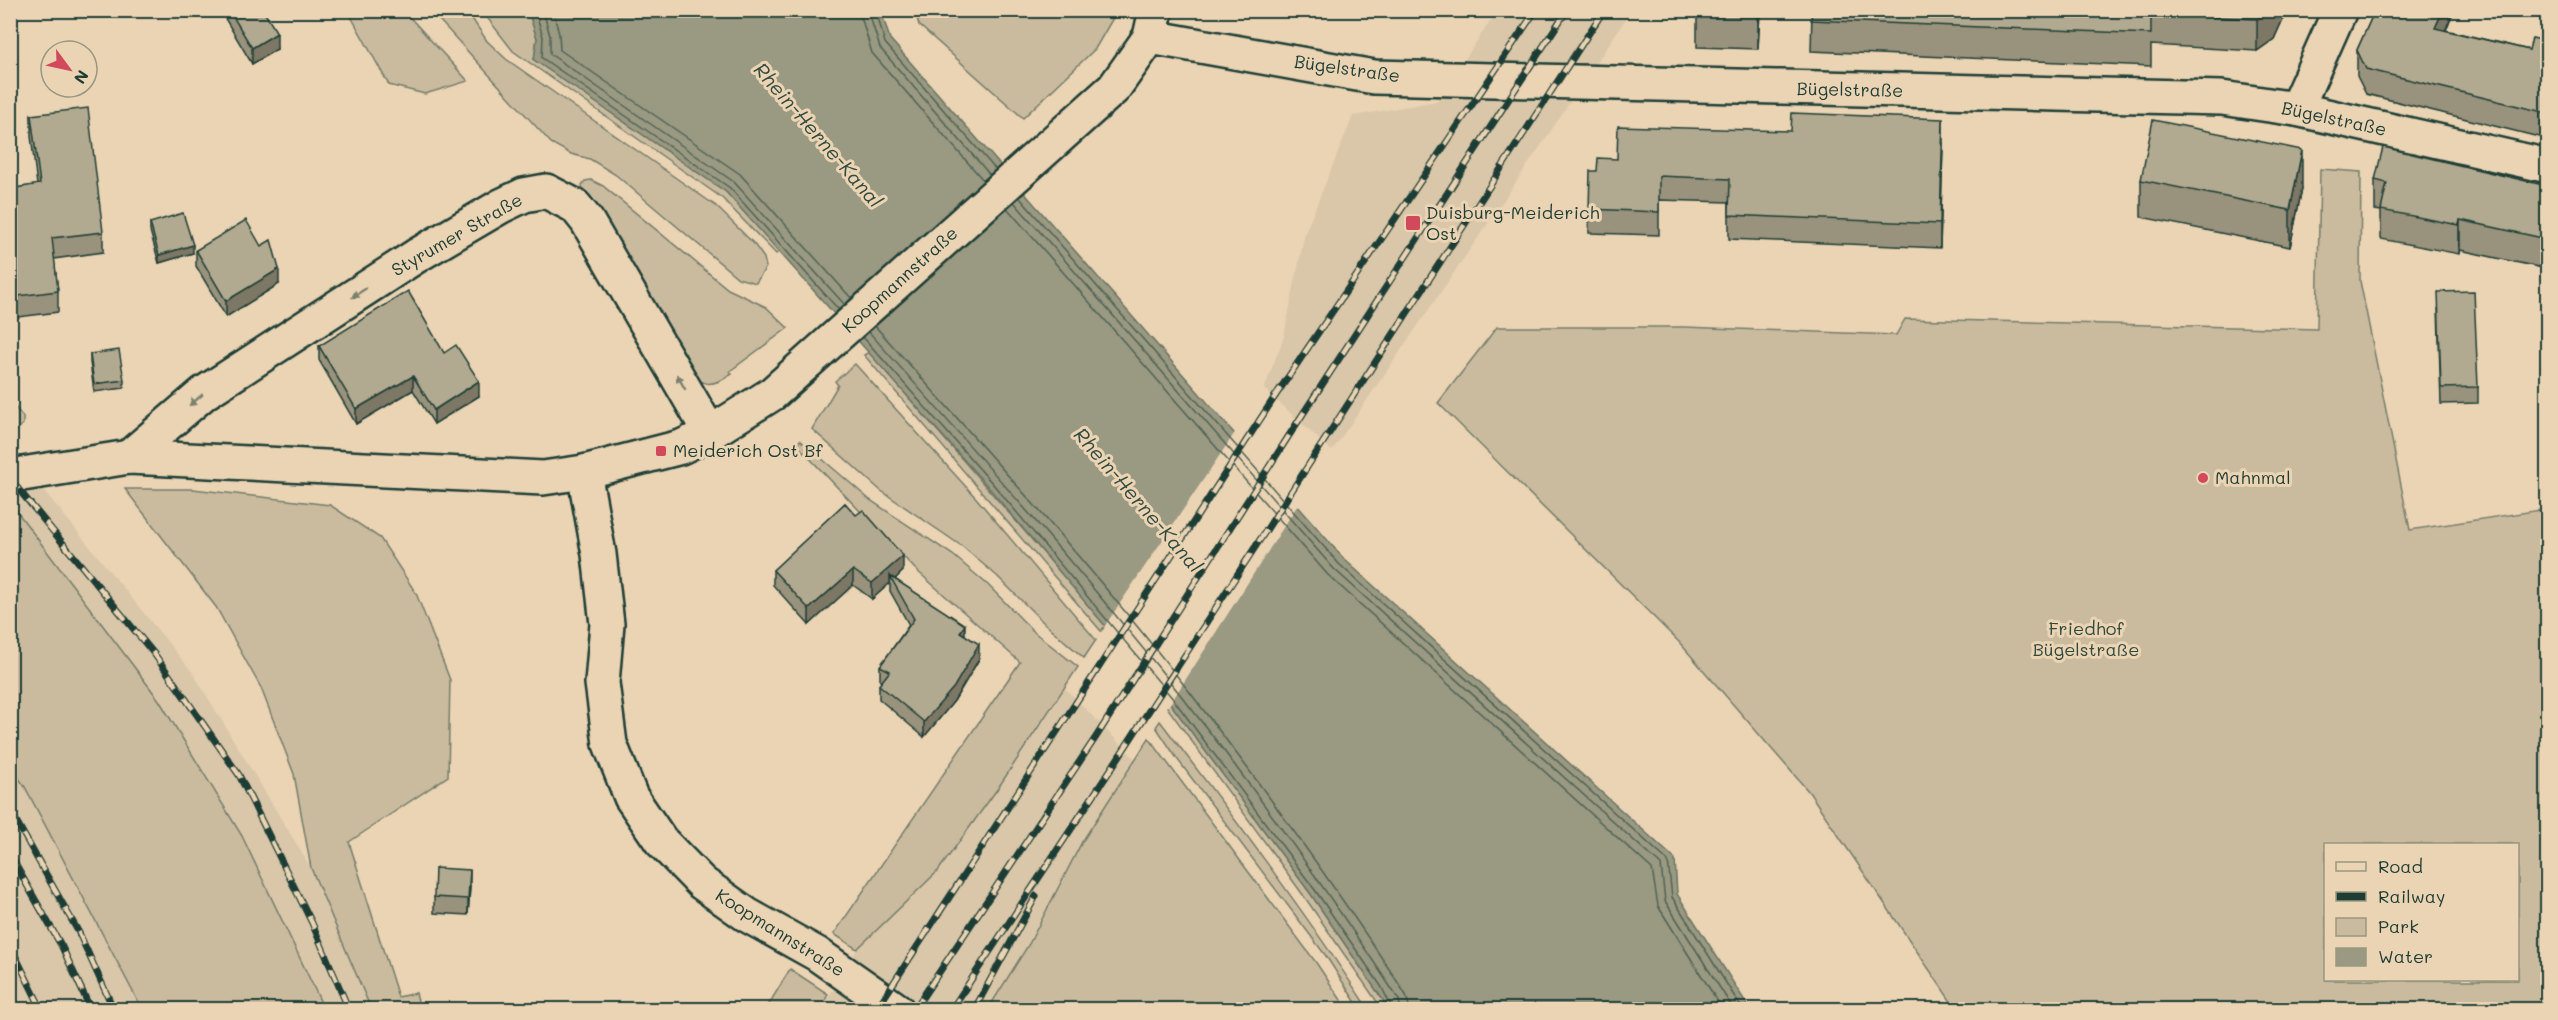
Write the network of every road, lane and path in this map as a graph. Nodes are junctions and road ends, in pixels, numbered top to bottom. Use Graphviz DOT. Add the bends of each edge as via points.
graph roads {
  1 [pos="2340,10"];
  2 [pos="1153,24"];
  3 [pos="2296,109"];
  4 [pos="2547,166"];
  5 [pos="710,433"];
  6 [pos="129,457"];
  7 [pos="584,472"];
  8 [pos="10,476"];
  9 [pos="897,1010"];
  1 -- 3 [label="street"];
  2 -- 3 [label="street, Bügelstraße" via="1374,77 2222,98"];
  2 -- 5 [label="street, Koopmannstraße" via="1114,88 814,358 772,393"];
  3 -- 4 [label="street, Bügelstraße"];
  5 -- 6 [label="street, Styrumer Straße, one-way" via="587,221 575,206 546,191 516,199 416,256 204,393"];
  5 -- 7 [label="street, Koopmannstraße" via="681,447"];
  6 -- 7 [label="street, Koopmannstraße" via="543,478"];
  6 -- 8 [label="street"];
  7 -- 9 [label="street, Koopmannstraße" via="607,624 602,683 610,744 631,797 661,841 702,883 747,915 817,954"];
}
